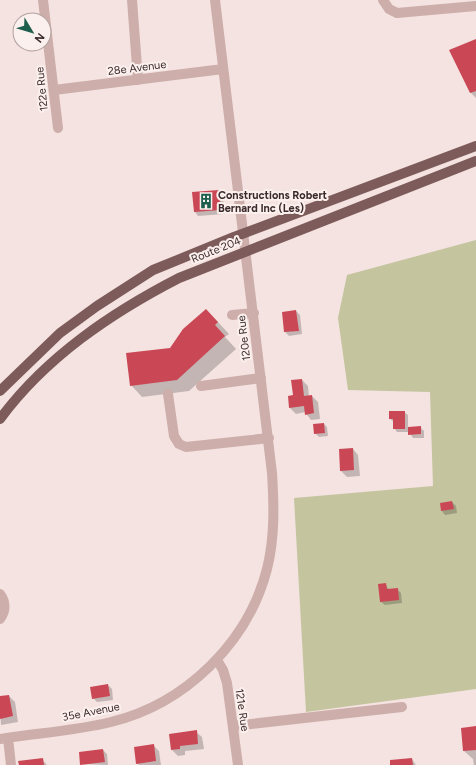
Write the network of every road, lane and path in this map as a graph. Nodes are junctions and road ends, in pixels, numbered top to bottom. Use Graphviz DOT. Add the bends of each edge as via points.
graph roads {
  1 [pos="43,0"];
  2 [pos="132,0"];
  3 [pos="215,0"];
  4 [pos="383,0"];
  5 [pos="476,6"];
  6 [pos="224,69"];
  7 [pos="138,80"];
  8 [pos="54,90"];
  9 [pos="58,128"];
  10 [pos="476,146"];
  11 [pos="476,161"];
  12 [pos="244,234"];
  13 [pos="246,251"];
  14 [pos="254,313"];
  15 [pos="232,315"];
  16 [pos="261,378"];
  17 [pos="201,386"];
  18 [pos="0,391"];
  19 [pos="168,394"];
  20 [pos="0,419"];
  21 [pos="269,438"];
  22 [pos="0,594"];
  23 [pos="0,619"];
  24 [pos="217,660"];
  25 [pos="402,706"];
  26 [pos="233,726"];
  27 [pos="4,738"];
  28 [pos="11,765"];
  29 [pos="238,765"];
  1 -- 8 [label="street, 122e Rue"];
  2 -- 7 [label="street"];
  3 -- 6 [label="street, 120e Rue"];
  4 -- 5 [label="street" via="389,9 397,13"];
  6 -- 7 [label="street, 28e Avenue"];
  6 -- 12 [label="street, 120e Rue"];
  7 -- 8 [label="street, 28e Avenue"];
  8 -- 9 [label="street, 122e Rue"];
  10 -- 12 [label="main road, Route 204"];
  11 -- 13 [label="main road, Route 204"];
  12 -- 13 [label="street, 120e Rue"];
  12 -- 18 [label="main road, Route 204" via="153,270 97,306 60,333"];
  13 -- 14 [label="street, 120e Rue"];
  13 -- 20 [label="main road, Route 204" via="148,293 110,317 51,362 17,396"];
  14 -- 15 [label="street"];
  14 -- 16 [label="street, 120e Rue"];
  16 -- 17 [label="street"];
  16 -- 21 [label="street, 120e Rue"];
  19 -- 21 [label="street" via="174,436 179,444 186,447"];
  21 -- 24 [label="street, 120e Rue" via="274,512 267,568 259,594 247,618"];
  22 -- 23 [label="street" via="5,608"];
  24 -- 26 [label="street, 121e Rue" via="227,684"];
  24 -- 27 [label="street, 35e Avenue" via="182,689 136,714 110,722"];
  25 -- 26 [label="street"];
  26 -- 29 [label="street, 121e Rue"];
  27 -- 28 [label="street"];
}
